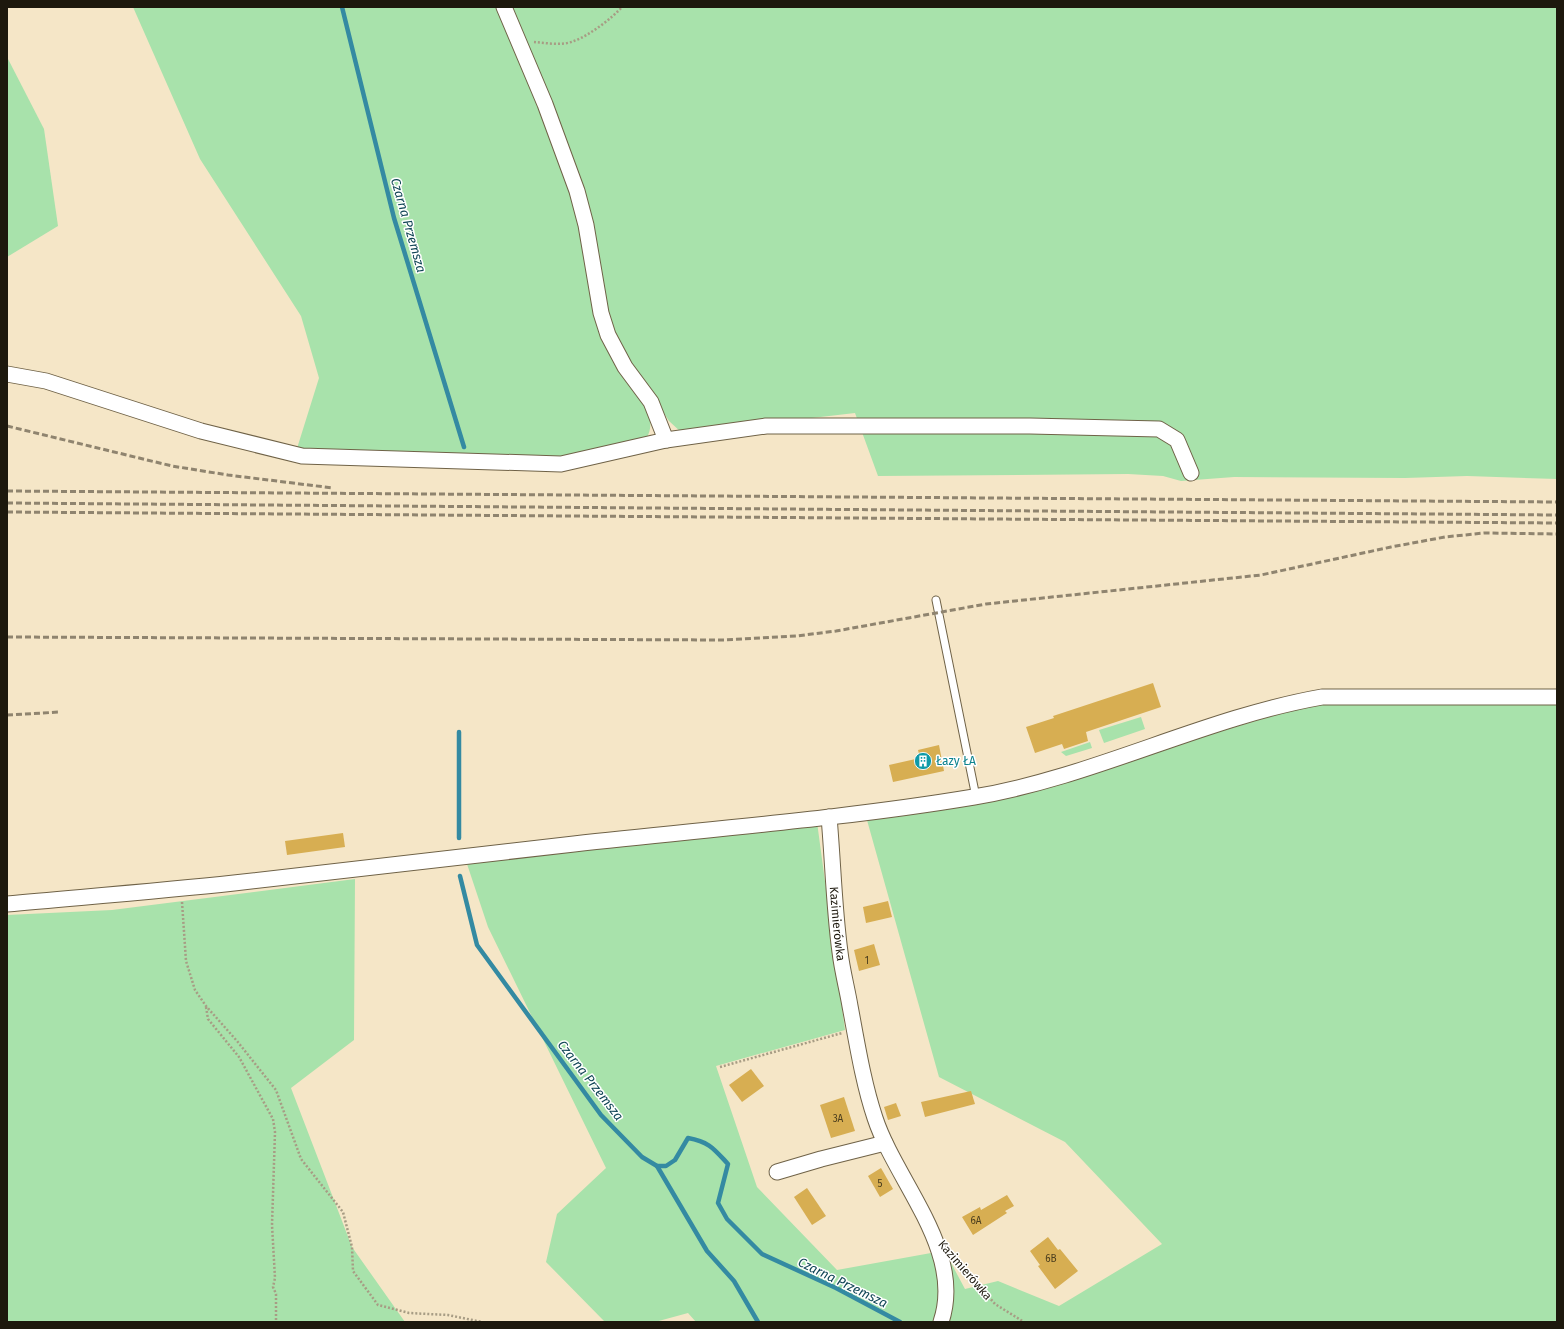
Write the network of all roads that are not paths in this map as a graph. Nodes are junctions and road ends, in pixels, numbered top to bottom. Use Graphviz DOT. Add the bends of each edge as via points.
graph roads {
  1 [pos="504,7"];
  2 [pos="7,374"];
  3 [pos="666,440"];
  4 [pos="1191,473"];
  5 [pos="936,600"];
  6 [pos="1557,697"];
  7 [pos="976,797"];
  8 [pos="829,817"];
  9 [pos="7,904"];
  10 [pos="885,1143"];
  11 [pos="777,1172"];
  12 [pos="941,1322"];
  1 -- 3 [label="street" via="545,104 577,191 586,225 601,313 608,335 625,367 651,402"];
  2 -- 3 [label="street" via="46,381 201,431 302,456 561,464"];
  3 -- 4 [label="street" via="766,426 1030,426 1159,429 1178,440"];
  5 -- 7 [label="lane"];
  6 -- 7 [label="street" via="1322,697 1287,703 1048,780"];
  7 -- 8 [label="street"];
  8 -- 9 [label="street" via="235,883"];
  8 -- 10 [label="street, Kazimierówka" via="840,953 854,1029 875,1118"];
  10 -- 11 [label="street"];
  10 -- 12 [label="street, Kazimierówka" via="929,1227 944,1266 946,1289 944,1316"];
}
